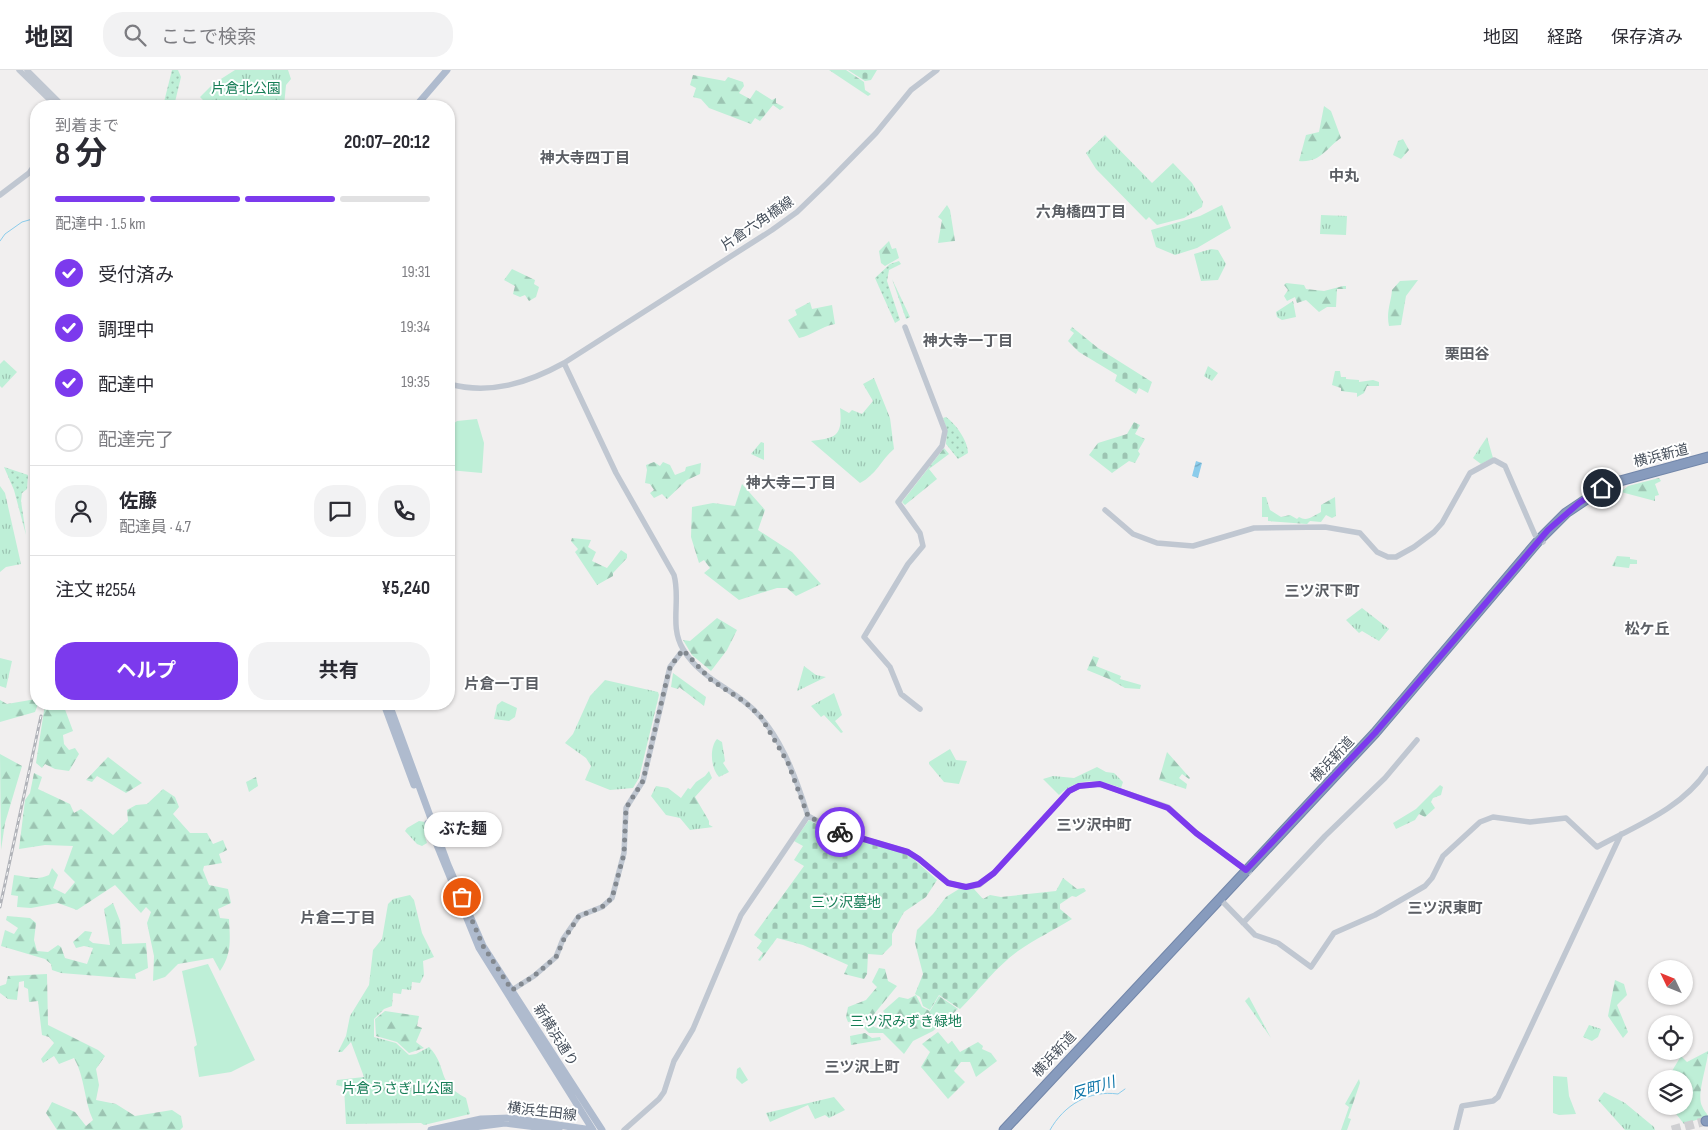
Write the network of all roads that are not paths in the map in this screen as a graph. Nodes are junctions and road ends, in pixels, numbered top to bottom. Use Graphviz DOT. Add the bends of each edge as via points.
graph roads {
  1 [pos="19,70"];
  2 [pos="28,70"];
  3 [pos="447,70"];
  4 [pos="937,70"];
  5 [pos="50,100"];
  6 [pos="57,100"];
  7 [pos="421,100"];
  8 [pos="30,172"];
  9 [pos="0,195"];
  10 [pos="905,327"];
  11 [pos="564,363"];
  12 [pos="455,385"];
  13 [pos="1708,456"];
  14 [pos="1708,462"];
  15 [pos="1105,510"];
  16 [pos="1542,541"];
  17 [pos="683,650"];
  18 [pos="920,709"];
  19 [pos="386,710"];
  20 [pos="391,710"];
  21 [pos="1417,740"];
  22 [pos="1708,769"];
  23 [pos="808,816"];
  24 [pos="1621,834"];
  25 [pos="1248,871"];
  26 [pos="1220,901"];
  27 [pos="1243,923"];
  28 [pos="512,990"];
  29 [pos="586,1119"];
  30 [pos="540,1121"];
  31 [pos="526,1128"];
  32 [pos="431,1130"];
  33 [pos="451,1130"];
  34 [pos="559,1130"];
  35 [pos="592,1130"];
  36 [pos="602,1130"];
  37 [pos="624,1130"];
  38 [pos="1004,1130"];
  39 [pos="1009,1130"];
  40 [pos="1456,1130"];
  1 -- 5 [label="street"];
  2 -- 6 [label="street"];
  3 -- 7 [label="main road"];
  4 -- 11 [label="street, 片倉六角橋線" via="911,90 869,140 785,222"];
  8 -- 9 [label="street"];
  10 -- 18 [label="street" via="945,433 943,444 898,502 920,533 923,546 908,564 864,637 890,667 898,689"];
  11 -- 12 [label="street, 片倉六角橋線" via="536,377 506,386 477,389"];
  11 -- 17 [label="street" via="616,473 674,575 675,624"];
  13 -- 16 [label="highway, 横浜新道" via="1609,484 1566,513"];
  14 -- 16 [label="highway, 横浜新道" via="1610,488 1576,510"];
  15 -- 16 [label="street" via="1133,534 1157,543 1192,546 1254,528 1325,527 1360,533 1377,552 1396,557 1434,532 1470,474 1494,460 1505,466 1535,535"];
  16 -- 25 [label="highway, 横浜新道" via="1375,739"];
  17 -- 23 [label="street" via="711,680 745,702 761,717 788,763"];
  17 -- 28 [label="street" via="669,670 643,781 626,808 624,854 612,898 602,907 579,916 556,957"];
  19 -- 29 [label="main road, 新横浜通り" via="438,852 479,948"];
  20 -- 28 [label="main road, 新横浜通り" via="468,913 483,946"];
  21 -- 27 [label="street" via="1385,778"];
  22 -- 24 [label="street" via="1694,788 1664,812"];
  23 -- 25 [label="street" via="836,831 908,852 948,883 966,887 979,884 994,873 1069,791 1079,786 1100,784 1168,808"];
  23 -- 37 [label="street" via="741,915 689,1036 674,1061 664,1092"];
  24 -- 27 [label="street" via="1597,848 1566,818 1541,822 1487,819 1443,856 1425,886 1375,915 1338,931 1311,967 1278,943 1255,935"];
  24 -- 40 [label="street" via="1498,1097 1493,1101 1462,1106"];
  25 -- 26 [label="highway, 横浜新道"];
  26 -- 27 [label="street"];
  26 -- 38 [label="highway, 横浜新道"];
  26 -- 39 [label="highway, 横浜新道"];
  28 -- 36 [label="main road, 新横浜通り"];
  29 -- 30 [label="main road" via="575,1124"];
  29 -- 35 [label="main road, 新横浜通り"];
  30 -- 32 [label="main road, 横浜生田線" via="481,1119"];
  30 -- 35 [label="main road, 横浜生田線"];
  31 -- 33 [label="main road, 横浜生田線" via="480,1125"];
  31 -- 34 [label="main road, 横浜生田線"];
}
